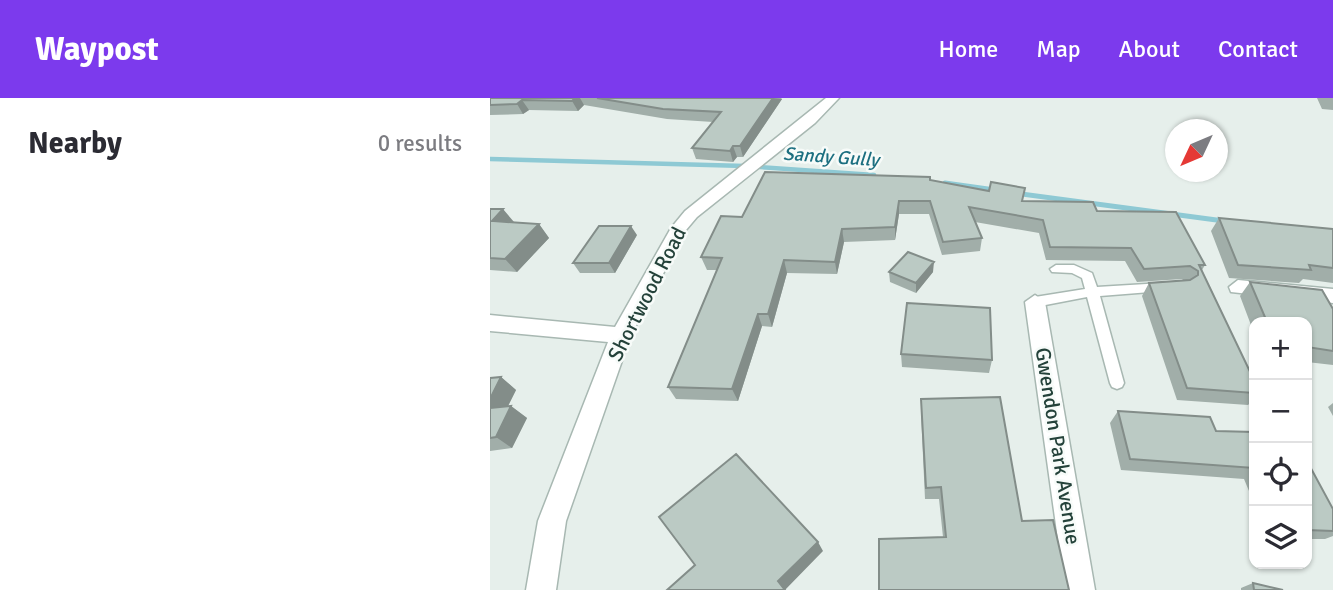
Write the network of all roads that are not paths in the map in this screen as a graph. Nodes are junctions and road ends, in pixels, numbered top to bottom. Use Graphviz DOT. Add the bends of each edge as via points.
graph roads {
  1 [pos="832,98"];
  2 [pos="1056,269"];
  3 [pos="1182,286"];
  4 [pos="1238,287"];
  5 [pos="1091,292"];
  6 [pos="1333,296"];
  7 [pos="1035,302"];
  8 [pos="490,323"];
  9 [pos="621,335"];
  10 [pos="1117,383"];
  11 [pos="541,590"];
  12 [pos="1080,590"];
  1 -- 9 [label="street, Shortwood Road" via="691,214"];
  2 -- 5 [label="lane" via="1082,272 1088,276"];
  3 -- 5 [label="lane"];
  4 -- 6 [label="street"];
  5 -- 7 [label="lane"];
  5 -- 10 [label="lane"];
  7 -- 12 [label="street, Gwendon Park Avenue"];
  8 -- 9 [label="street"];
  9 -- 11 [label="street, Shortwood Road" via="552,521"];
}
